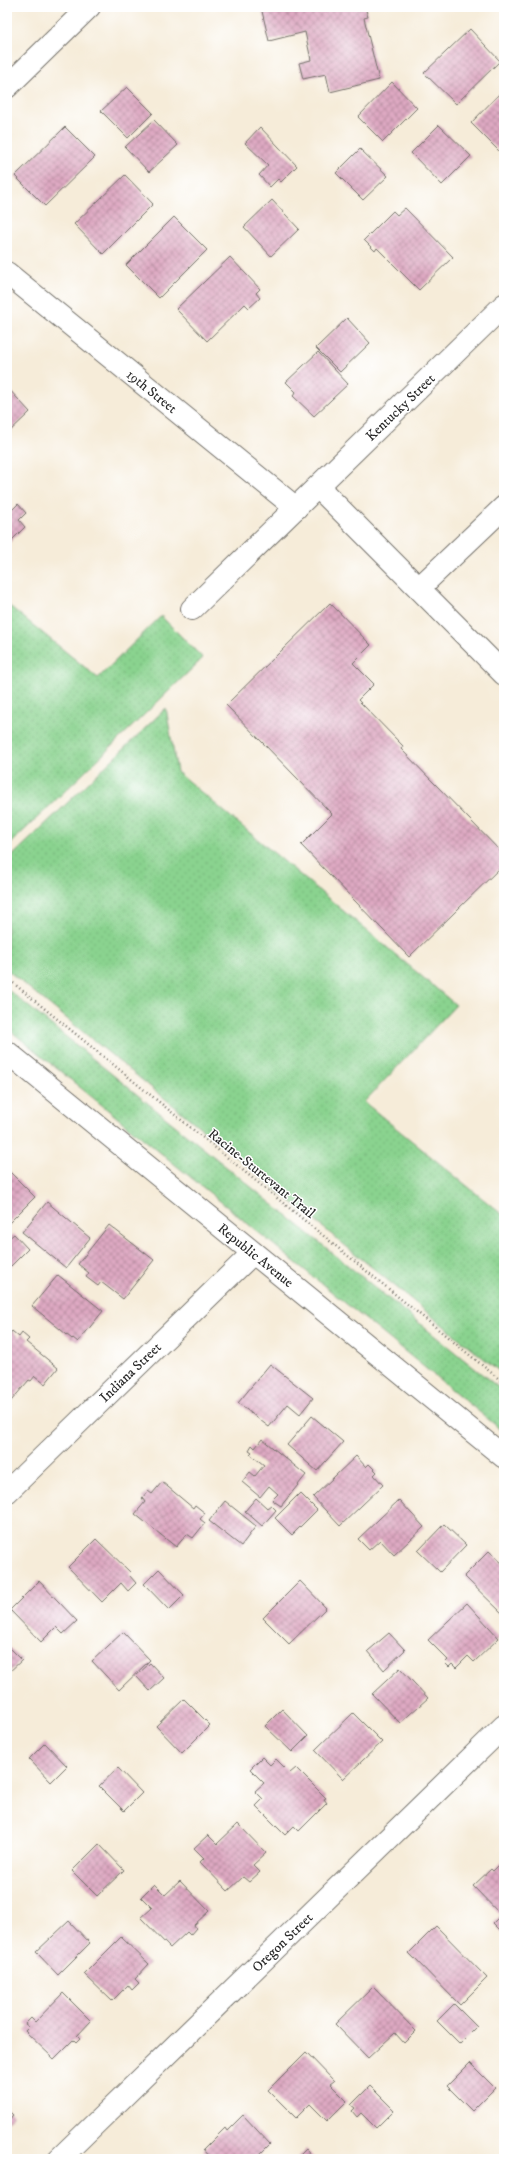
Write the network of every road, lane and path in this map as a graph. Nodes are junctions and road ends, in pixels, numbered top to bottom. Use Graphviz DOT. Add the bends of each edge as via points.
graph roads {
  1 [pos="89,7"];
  2 [pos="7,87"];
  3 [pos="7,273"];
  4 [pos="504,305"];
  5 [pos="318,487"];
  6 [pos="504,507"];
  7 [pos="296,508"];
  8 [pos="419,588"];
  9 [pos="192,609"];
  10 [pos="504,674"];
  11 [pos="7,978"];
  12 [pos="7,1052"];
  13 [pos="253,1253"];
  14 [pos="504,1383"];
  15 [pos="504,1457"];
  16 [pos="7,1492"];
  17 [pos="504,1726"];
  18 [pos="59,2159"];
  1 -- 2 [label="street"];
  3 -- 7 [label="street, 19th Street"];
  4 -- 5 [label="street, Kentucky Street"];
  5 -- 7 [label="street, Kentucky Street"];
  5 -- 8 [label="street"];
  6 -- 8 [label="street"];
  7 -- 9 [label="street, Kentucky Street"];
  8 -- 10 [label="street"];
  11 -- 14 [label="path, Racine-Sturtevant Trail"];
  12 -- 13 [label="street, Republic Avenue"];
  13 -- 15 [label="street, Republic Avenue"];
  13 -- 16 [label="street, Indiana Street"];
  17 -- 18 [label="street, Oregon Street"];
}
